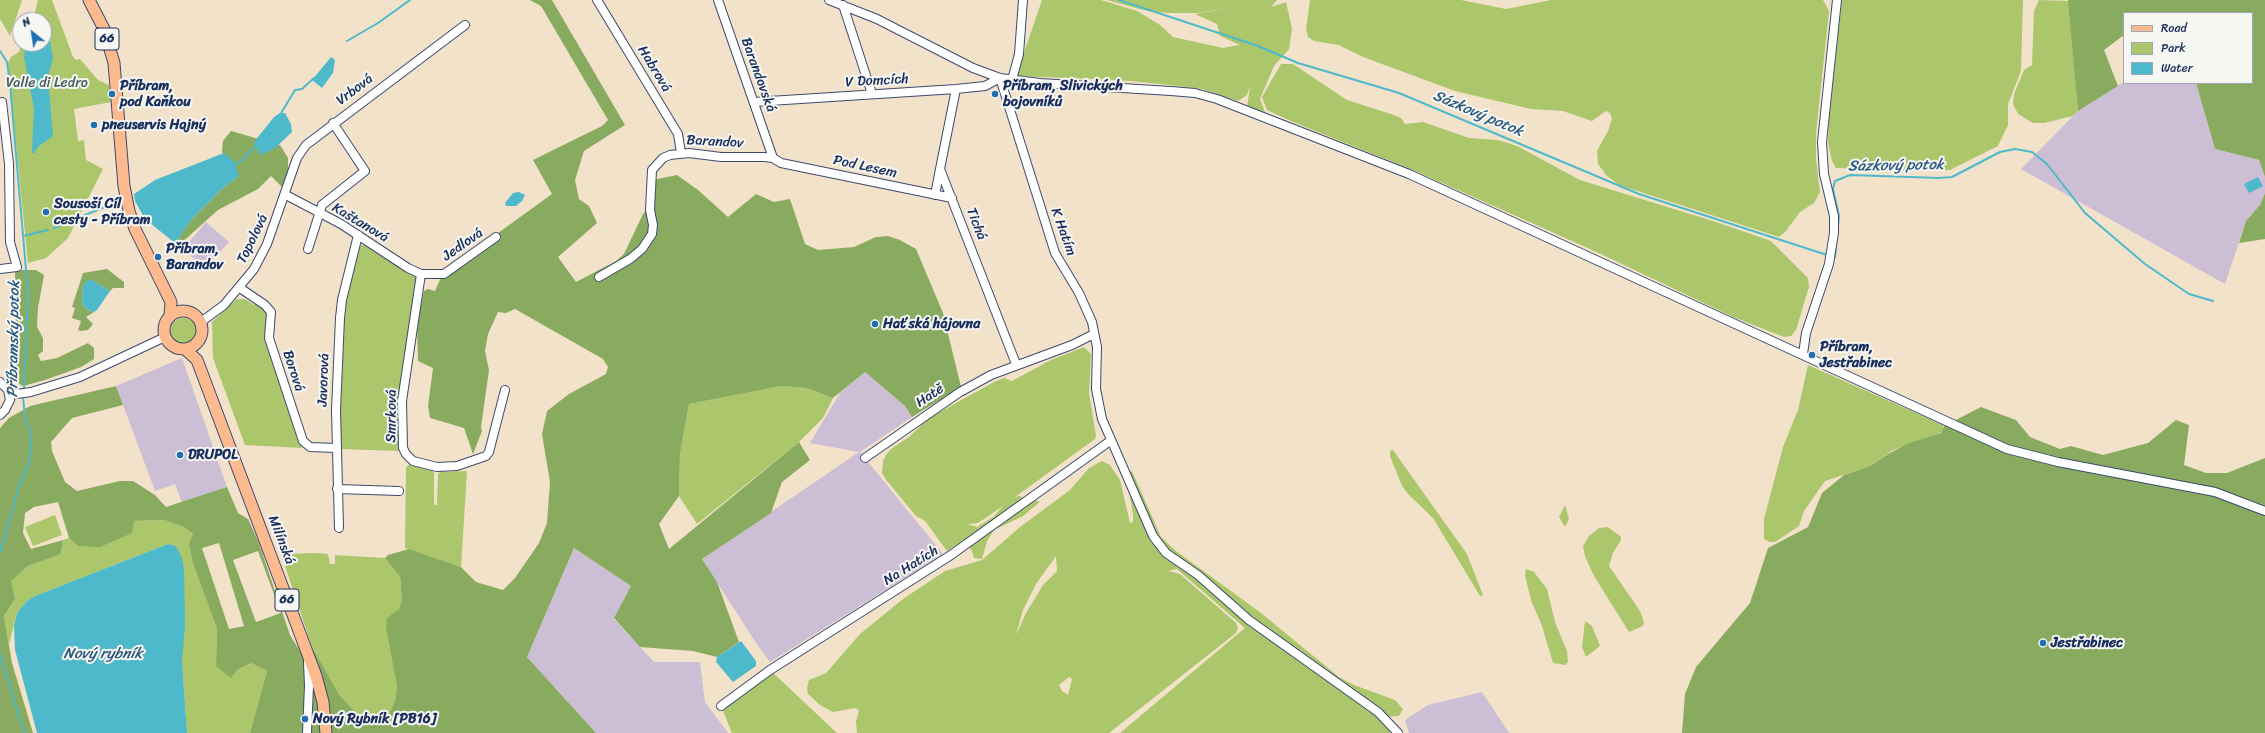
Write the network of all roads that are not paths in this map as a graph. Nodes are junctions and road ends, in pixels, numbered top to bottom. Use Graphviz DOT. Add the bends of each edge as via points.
graph roads {
  1 [pos="597,0"];
  2 [pos="718,0"];
  3 [pos="829,0"];
  4 [pos="1023,0"];
  5 [pos="1837,0"];
  6 [pos="92,2"];
  7 [pos="843,5"];
  8 [pos="465,26"];
  9 [pos="1000,78"];
  10 [pos="1012,80"];
  11 [pos="956,89"];
  12 [pos="872,94"];
  13 [pos="2,102"];
  14 [pos="754,102"];
  15 [pos="333,122"];
  16 [pos="680,153"];
  17 [pos="773,158"];
  18 [pos="940,169"];
  19 [pos="286,195"];
  20 [pos="935,195"];
  21 [pos="952,198"];
  22 [pos="318,213"];
  23 [pos="358,236"];
  24 [pos="496,237"];
  25 [pos="308,249"];
  26 [pos="0,269"];
  27 [pos="422,274"];
  28 [pos="599,277"];
  29 [pos="240,288"];
  30 [pos="171,302"];
  31 [pos="184,311"];
  32 [pos="170,316"];
  33 [pos="201,322"];
  34 [pos="1094,334"];
  35 [pos="165,337"];
  36 [pos="198,342"];
  37 [pos="185,349"];
  38 [pos="1803,354"];
  39 [pos="197,360"];
  40 [pos="1016,364"];
  41 [pos="0,382"];
  42 [pos="505,390"];
  43 [pos="10,395"];
  44 [pos="0,415"];
  45 [pos="1110,441"];
  46 [pos="336,448"];
  47 [pos="865,458"];
  48 [pos="337,489"];
  49 [pos="399,491"];
  50 [pos="2265,511"];
  51 [pos="339,528"];
  52 [pos="308,654"];
  53 [pos="721,706"];
  54 [pos="307,733"];
  55 [pos="326,733"];
  56 [pos="1398,733"];
  1 -- 16 [label="street, Habrová" via="678,134"];
  2 -- 14 [label="street, Barandovská"];
  3 -- 7 [label="street"];
  4 -- 10 [label="street" via="1019,54"];
  5 -- 38 [label="street" via="1822,142 1824,174 1834,216 1834,233 1829,264 1806,333"];
  6 -- 30 [label="main road, 66" via="104,29 114,63 124,145 124,186 132,223"];
  7 -- 9 [label="street" via="973,68"];
  7 -- 12 [label="street"];
  8 -- 15 [label="street, Vrbová"];
  9 -- 10 [label="street"];
  9 -- 11 [label="street, V Domcích" via="985,86"];
  9 -- 34 [label="street, K Hatím" via="1055,253 1082,298"];
  10 -- 38 [label="street" via="1195,93 1217,99 1409,174"];
  11 -- 12 [label="street, V Domcích"];
  11 -- 18 [label="street"];
  12 -- 14 [label="street, V Domcích"];
  13 -- 26 [label="street" via="9,164 10,242 17,267"];
  14 -- 17 [label="street, Barandovská"];
  15 -- 19 [label="street, Vrbová" via="301,151"];
  15 -- 22 [label="street" via="365,171 322,205"];
  16 -- 17 [label="street, Barandov"];
  16 -- 28 [label="street, Barandov" via="663,158 652,170 652,234 636,254"];
  17 -- 20 [label="street, Pod Lesem" via="782,163"];
  18 -- 20 [label="street"];
  18 -- 21 [label="street, Tichá"];
  19 -- 22 [label="street, Kaštanová"];
  19 -- 29 [label="street, Topolová" via="267,244"];
  20 -- 21 [label="street, Pod Lesem"];
  21 -- 40 [label="street, Tichá"];
  22 -- 23 [label="street, Kaštanová"];
  22 -- 25 [label="street"];
  23 -- 27 [label="street, Kaštanová"];
  23 -- 46 [label="street, Javorová" via="342,300"];
  24 -- 27 [label="street, Jedlová" via="444,274"];
  27 -- 42 [label="street, Smrková" via="402,401 403,448 406,454 413,461 437,467 457,466 486,456"];
  29 -- 33 [label="street, Topolová" via="217,311"];
  29 -- 46 [label="street, Borová" via="271,312 269,338 303,441 310,447"];
  30 -- 31 [label="main road"];
  30 -- 32 [label="main road"];
  31 -- 32 [label="main road"];
  31 -- 33 [label="main road" via="194,314"];
  32 -- 35 [label="main road" via="165,325"];
  33 -- 36 [label="main road, Milínská" via="202,332"];
  34 -- 40 [label="street" via="1072,345"];
  34 -- 45 [label="street, K Hatím" via="1097,347 1098,404"];
  35 -- 37 [label="main road, Milínská" via="173,346"];
  35 -- 43 [label="street" via="80,377 31,392"];
  36 -- 37 [label="main road"];
  36 -- 39 [label="main road, Milínská / 66"];
  37 -- 39 [label="main road, Milínská"];
  38 -- 50 [label="street" via="2007,449 2058,462 2215,492"];
  39 -- 52 [label="main road, Milínská / 66"];
  40 -- 47 [label="street, Hatě" via="960,392"];
  41 -- 43 [label="street"];
  43 -- 44 [label="street" via="8,406"];
  45 -- 53 [label="street, Na Hatích" via="951,555 770,670"];
  45 -- 56 [label="street, K Hatím" via="1146,524 1166,553 1198,575 1284,647 1378,712"];
  46 -- 48 [label="street, Javorová"];
  48 -- 49 [label="street"];
  48 -- 51 [label="street, Javorová"];
  52 -- 54 [label="street"];
  52 -- 55 [label="main road, Milínská / 66" via="323,702"];
}
